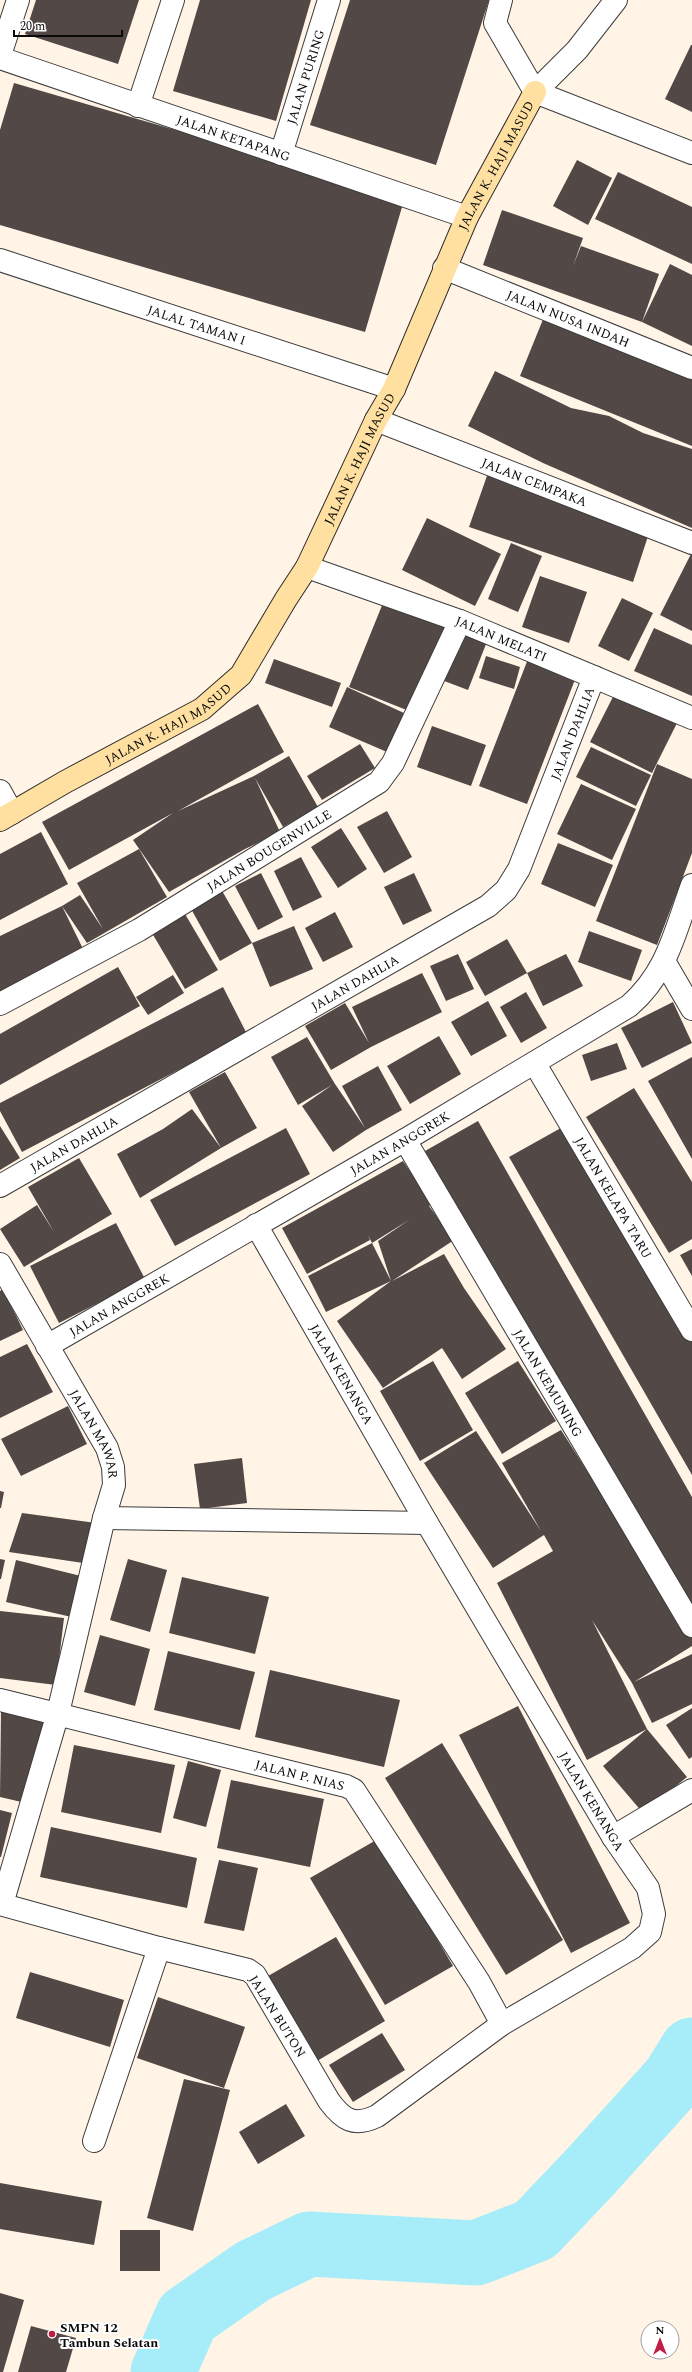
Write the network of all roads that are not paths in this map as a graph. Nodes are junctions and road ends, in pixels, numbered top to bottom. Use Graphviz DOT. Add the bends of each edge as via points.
graph roads {
  1 [pos="18,0"];
  2 [pos="173,0"];
  3 [pos="329,0"];
  4 [pos="501,0"];
  5 [pos="616,0"];
  6 [pos="0,55"];
  7 [pos="0,58"];
  8 [pos="535,92"];
  9 [pos="138,106"];
  10 [pos="692,153"];
  11 [pos="281,154"];
  12 [pos="467,217"];
  13 [pos="0,260"];
  14 [pos="444,268"];
  15 [pos="692,368"];
  16 [pos="394,389"];
  17 [pos="376,420"];
  18 [pos="692,543"];
  19 [pos="307,567"];
  20 [pos="460,621"];
  21 [pos="594,677"];
  22 [pos="692,718"];
  23 [pos="0,792"];
  24 [pos="6,816"];
  25 [pos="692,885"];
  26 [pos="664,961"];
  27 [pos="0,1004"];
  28 [pos="692,1009"];
  29 [pos="535,1064"];
  30 [pos="405,1140"];
  31 [pos="0,1186"];
  32 [pos="256,1225"];
  33 [pos="0,1264"];
  34 [pos="692,1330"];
  35 [pos="47,1346"];
  36 [pos="104,1518"];
  37 [pos="427,1523"];
  38 [pos="692,1626"];
  39 [pos="0,1700"];
  40 [pos="58,1713"];
  41 [pos="692,1790"];
  42 [pos="613,1837"];
  43 [pos="1,1904"];
  44 [pos="158,1948"];
  45 [pos="502,2024"];
  46 [pos="94,2141"];
  1 -- 6 [label="street"];
  2 -- 9 [label="street"];
  3 -- 11 [label="street, JALAN PURING"];
  4 -- 8 [label="street" via="495,23"];
  5 -- 8 [label="street, JALAN K. HAJI MASUD" via="576,50"];
  7 -- 9 [label="street, JALAN KETAPANG"];
  8 -- 10 [label="street"];
  8 -- 12 [label="street, JALAN K. HAJI MASUD"];
  9 -- 11 [label="street, JALAN KETAPANG"];
  11 -- 12 [label="street, JALAN KETAPANG"];
  12 -- 14 [label="street, JALAN K. HAJI MASUD"];
  13 -- 16 [label="street, JALAL TAMAN I"];
  14 -- 15 [label="street, JALAN NUSA INDAH"];
  14 -- 16 [label="street, JALAN K. HAJI MASUD"];
  16 -- 17 [label="street, JALAN K. HAJI MASUD"];
  17 -- 18 [label="street, JALAN CEMPAKA"];
  17 -- 19 [label="street, JALAN K. HAJI MASUD"];
  19 -- 20 [label="street, JALAN MELATI"];
  19 -- 24 [label="street, JALAN K. HAJI MASUD" via="241,676 202,709"];
  20 -- 21 [label="street, JALAN MELATI"];
  20 -- 27 [label="street, JALAN BOUGENVILLE" via="393,763 380,782 139,930"];
  21 -- 22 [label="street, JALAN MELATI"];
  21 -- 31 [label="street, JALAN DAHLIA" via="519,869 506,890 488,906"];
  23 -- 24 [label="street"];
  25 -- 26 [label="street, JALAN ANGGREK"];
  26 -- 28 [label="street"];
  26 -- 29 [label="street, JALAN ANGGREK" via="655,979 629,1006"];
  29 -- 30 [label="street, JALAN ANGGREK"];
  29 -- 34 [label="street, JALAN KELAPA TARU"];
  30 -- 32 [label="street, JALAN ANGGREK"];
  30 -- 38 [label="street, JALAN KEMUNING"];
  32 -- 35 [label="street, JALAN ANGGREK"];
  32 -- 37 [label="street, JALAN KENANGA"];
  33 -- 35 [label="street, JALAN MAWAR"];
  35 -- 36 [label="street, JALAN MAWAR" via="107,1448 113,1467 114,1485"];
  36 -- 37 [label="street"];
  36 -- 40 [label="street, JALAN MAWAR"];
  37 -- 42 [label="street, JALAN KENANGA"];
  39 -- 40 [label="street, JALAN P. NIAS"];
  40 -- 43 [label="street, JALAN MAWAR"];
  40 -- 45 [label="street, JALAN P. NIAS" via="354,1790 479,1982"];
  41 -- 42 [label="street"];
  42 -- 45 [label="street, JALAN KENANGA" via="648,1888 654,1914 650,1932 632,1948"];
  43 -- 44 [label="street, JALAN BUTON"];
  44 -- 45 [label="street, JALAN BUTON" via="248,1970 255,1975 329,2101 340,2115 353,2122 366,2122 377,2116"];
  44 -- 46 [label="street"];
}
